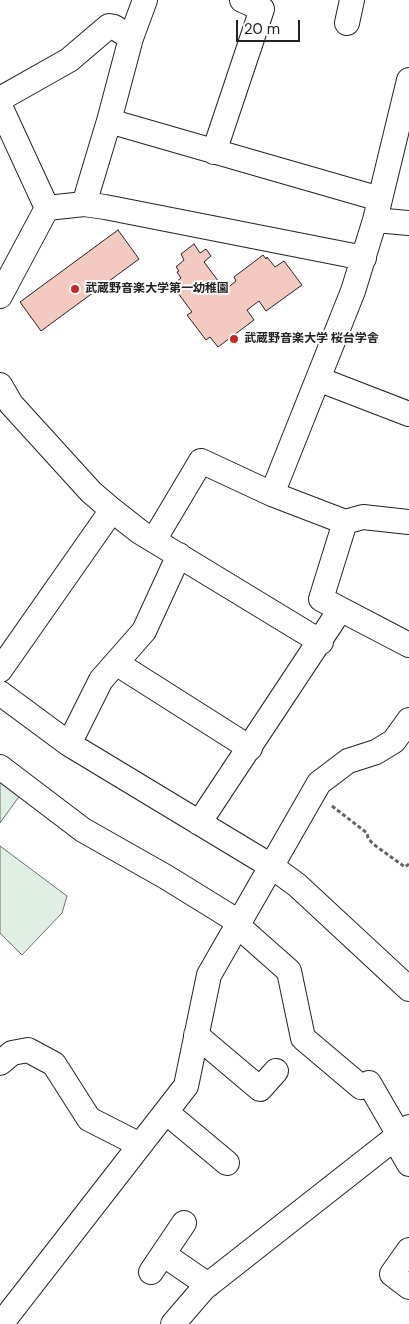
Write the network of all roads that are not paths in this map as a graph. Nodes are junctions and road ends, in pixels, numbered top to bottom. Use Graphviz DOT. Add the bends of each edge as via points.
graph roads {
  1 [pos="145,0"];
  2 [pos="242,0"];
  3 [pos="352,0"];
  4 [pos="346,23"];
  5 [pos="131,38"];
  6 [pos="409,80"];
  7 [pos="0,99"];
  8 [pos="0,106"];
  9 [pos="109,121"];
  10 [pos="214,152"];
  11 [pos="84,204"];
  12 [pos="47,208"];
  13 [pos="378,209"];
  14 [pos="409,223"];
  15 [pos="364,258"];
  16 [pos="0,296"];
  17 [pos="318,379"];
  18 [pos="0,385"];
  19 [pos="409,414"];
  20 [pos="272,494"];
  21 [pos="112,510"];
  22 [pos="345,522"];
  23 [pos="409,522"];
  24 [pos="154,540"];
  25 [pos="179,555"];
  26 [pos="340,610"];
  27 [pos="320,642"];
  28 [pos="409,645"];
  29 [pos="116,663"];
  30 [pos="0,670"];
  31 [pos="0,693"];
  32 [pos="409,720"];
  33 [pos="69,744"];
  34 [pos="250,748"];
  35 [pos="0,767"];
  36 [pos="200,823"];
  37 [pos="271,866"];
  38 [pos="237,925"];
  39 [pos="409,989"];
  40 [pos="196,1035"];
  41 [pos="0,1063"];
  42 [pos="276,1071"];
  43 [pos="166,1112"];
  44 [pos="401,1133"];
  45 [pos="140,1145"];
  46 [pos="227,1163"];
  47 [pos="409,1164"];
  48 [pos="184,1223"];
  49 [pos="409,1250"];
  50 [pos="208,1285"];
  51 [pos="409,1287"];
  52 [pos="1,1323"];
  53 [pos="173,1324"];
  1 -- 5 [label="street"];
  2 -- 10 [label="street" via="262,9"];
  3 -- 4 [label="street"];
  5 -- 7 [label="street" via="109,26 69,60"];
  5 -- 9 [label="street"];
  6 -- 13 [label="street"];
  8 -- 12 [label="street"];
  9 -- 10 [label="street"];
  9 -- 11 [label="street"];
  10 -- 13 [label="street"];
  11 -- 12 [label="street"];
  11 -- 15 [label="street"];
  12 -- 16 [label="street"];
  13 -- 14 [label="street"];
  13 -- 15 [label="street"];
  15 -- 17 [label="street"];
  17 -- 19 [label="street"];
  17 -- 20 [label="street"];
  18 -- 21 [label="street" via="11,404 91,492"];
  20 -- 22 [label="street"];
  20 -- 24 [label="street" via="201,461"];
  21 -- 24 [label="street"];
  21 -- 30 [label="street"];
  22 -- 23 [label="street" via="363,517"];
  22 -- 26 [label="street" via="321,599"];
  24 -- 25 [label="street"];
  25 -- 27 [label="street"];
  25 -- 29 [label="street" via="144,631"];
  26 -- 27 [label="street"];
  26 -- 28 [label="street"];
  27 -- 34 [label="street"];
  29 -- 33 [label="street" via="101,680"];
  29 -- 34 [label="street"];
  31 -- 33 [label="street"];
  32 -- 37 [label="street" via="394,741 376,752 348,760 319,783"];
  33 -- 36 [label="street"];
  34 -- 36 [label="street"];
  35 -- 38 [label="street" via="83,830 166,877 234,919"];
  36 -- 37 [label="street"];
  37 -- 38 [label="street"];
  37 -- 39 [label="street" via="297,885"];
  38 -- 40 [label="street" via="209,976"];
  38 -- 44 [label="street" via="289,971 302,1038 362,1087 369,1083"];
  40 -- 42 [label="street" via="260,1089"];
  40 -- 43 [label="street" via="186,1086"];
  41 -- 45 [label="street" via="12,1053 28,1050 54,1064 89,1119"];
  43 -- 45 [label="street"];
  43 -- 46 [label="street"];
  44 -- 47 [label="street"];
  44 -- 50 [label="street"];
  45 -- 52 [label="street"];
  48 -- 50 [label="street" via="157,1263"];
  49 -- 51 [label="street" via="392,1274"];
  50 -- 53 [label="street"];
}
